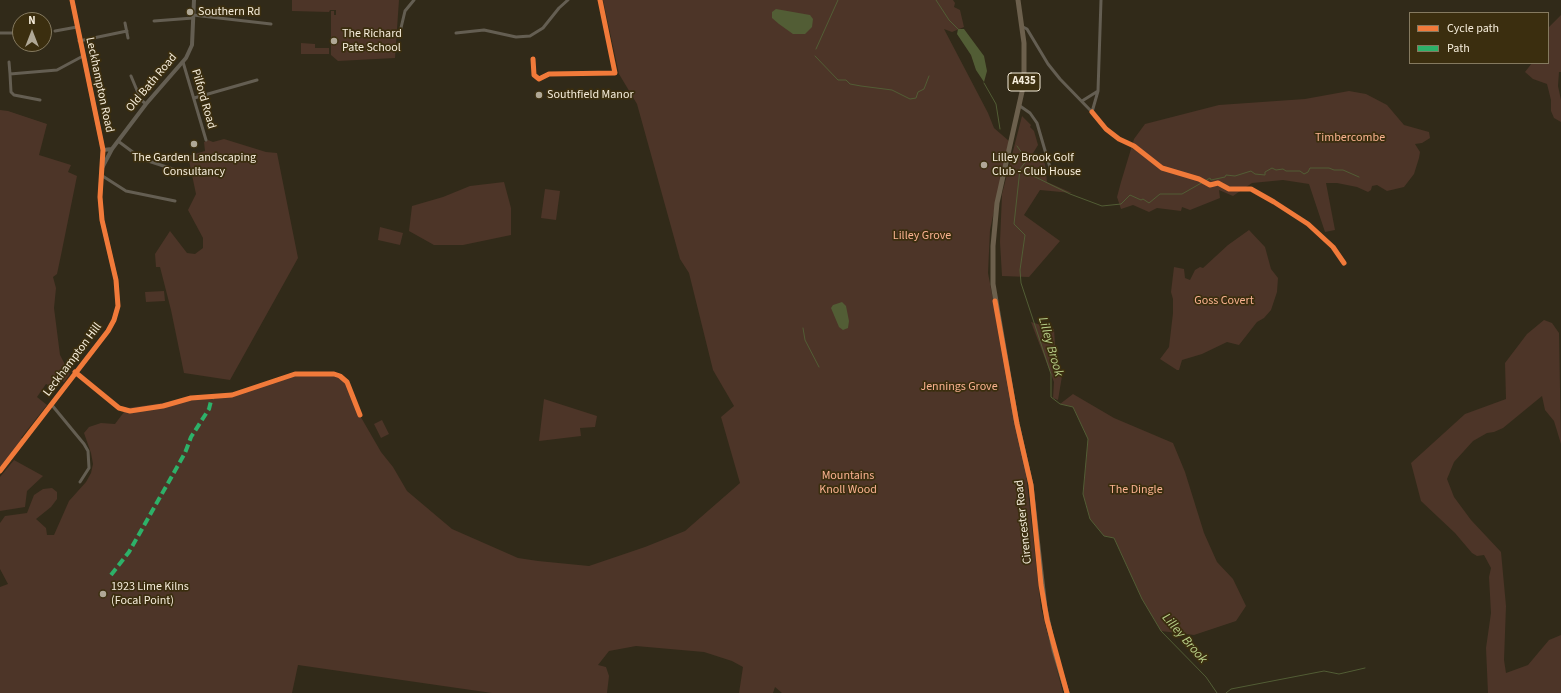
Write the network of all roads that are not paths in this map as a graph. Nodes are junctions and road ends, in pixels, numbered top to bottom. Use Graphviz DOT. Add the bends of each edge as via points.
graph roads {
  1 [pos="72,0"];
  2 [pos="194,0"];
  3 [pos="414,0"];
  4 [pos="568,0"];
  5 [pos="600,0"];
  6 [pos="1018,0"];
  7 [pos="1101,0"];
  8 [pos="193,16"];
  9 [pos="154,21"];
  10 [pos="125,23"];
  11 [pos="271,24"];
  12 [pos="77,27"];
  13 [pos="1023,27"];
  14 [pos="55,31"];
  15 [pos="127,31"];
  16 [pos="400,32"];
  17 [pos="0,33"];
  18 [pos="12,33"];
  19 [pos="456,33"];
  20 [pos="128,38"];
  21 [pos="79,41"];
  22 [pos="83,56"];
  23 [pos="533,59"];
  24 [pos="9,62"];
  25 [pos="183,62"];
  26 [pos="10,74"];
  27 [pos="131,76"];
  28 [pos="257,80"];
  29 [pos="1098,90"];
  30 [pos="194,98"];
  31 [pos="40,100"];
  32 [pos="1082,101"];
  33 [pos="146,104"];
  34 [pos="1020,106"];
  35 [pos="206,140"];
  36 [pos="118,141"];
  37 [pos="112,149"];
  38 [pos="103,150"];
  39 [pos="101,169"];
  40 [pos="179,171"];
  41 [pos="1051,171"];
  42 [pos="101,175"];
  43 [pos="175,201"];
  44 [pos="75,372"];
  45 [pos="52,404"];
  46 [pos="360,415"];
  47 [pos="0,471"];
  48 [pos="80,482"];
  49 [pos="1068,693"];
  1 -- 12 [label="street, Leckhampton Road"];
  2 -- 8 [label="street, Old Bath Road"];
  3 -- 16 [label="street" via="405,11"];
  4 -- 19 [label="street" via="543,28 530,36 516,37 484,30"];
  5 -- 23 [label="street" via="615,73 549,74 539,79 534,75"];
  6 -- 13 [label="main road, Cirencester Road / A435"];
  7 -- 29 [label="street"];
  8 -- 9 [label="street"];
  8 -- 11 [label="street"];
  8 -- 25 [label="street, Old Bath Road" via="192,45"];
  10 -- 15 [label="street"];
  12 -- 14 [label="street"];
  12 -- 21 [label="street, Leckhampton Road"];
  13 -- 32 [label="street" via="1027,29 1056,74"];
  13 -- 34 [label="main road, Cirencester Road / A435" via="1025,70"];
  15 -- 20 [label="street"];
  15 -- 21 [label="street"];
  17 -- 18 [label="street"];
  21 -- 22 [label="street, Leckhampton Road"];
  22 -- 26 [label="street" via="57,70"];
  22 -- 38 [label="street, Leckhampton Road"];
  24 -- 26 [label="street"];
  25 -- 30 [label="street, Pilford Road"];
  25 -- 33 [label="street, Old Bath Road"];
  26 -- 31 [label="street" via="11,92 17,96"];
  27 -- 33 [label="street" via="141,100"];
  28 -- 30 [label="street"];
  29 -- 32 [label="street"];
  29 -- 32 [label="street" via="1092,112"];
  30 -- 35 [label="street, Pilford Road"];
  33 -- 36 [label="street, Old Bath Road"];
  34 -- 41 [label="street" via="1030,113 1037,123"];
  34 -- 49 [label="main road, Cirencester Road / A435" via="1011,135 998,199 993,246 993,284 1016,419 1031,485 1045,608 1054,650"];
  36 -- 37 [label="street, Old Bath Road"];
  36 -- 40 [label="street" via="142,159"];
  37 -- 38 [label="street"];
  37 -- 39 [label="street, Old Bath Road"];
  38 -- 39 [label="street, Leckhampton Road"];
  39 -- 42 [label="street, Leckhampton Road"];
  42 -- 43 [label="street" via="126,191"];
  42 -- 44 [label="street, Leckhampton Hill" via="102,220 116,280 118,306 110,327"];
  44 -- 45 [label="street, Leckhampton Hill"];
  44 -- 46 [label="street" via="119,408 130,411 191,398 232,395 295,374 334,374 347,382"];
  45 -- 47 [label="street, Leckhampton Hill"];
  45 -- 48 [label="street" via="88,452 89,468"];
}
